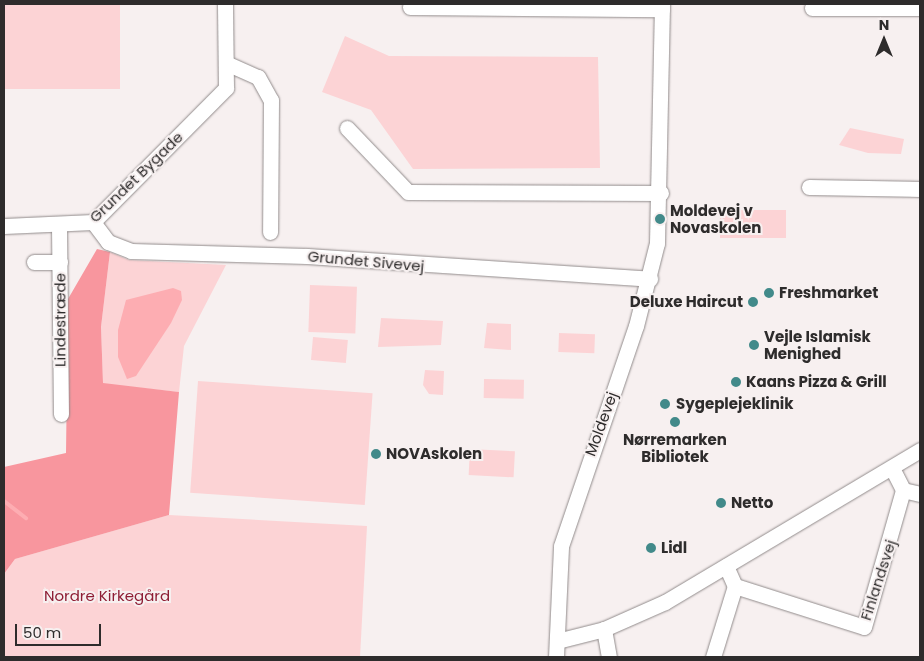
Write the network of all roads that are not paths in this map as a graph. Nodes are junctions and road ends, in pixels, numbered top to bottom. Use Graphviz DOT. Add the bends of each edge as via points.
graph roads {
  1 [pos="225,4"];
  2 [pos="662,6"];
  3 [pos="410,7"];
  4 [pos="812,8"];
  5 [pos="920,8"];
  6 [pos="226,63"];
  7 [pos="347,128"];
  8 [pos="809,187"];
  9 [pos="920,188"];
  10 [pos="661,193"];
  11 [pos="93,222"];
  12 [pos="4,226"];
  13 [pos="59,226"];
  14 [pos="270,232"];
  15 [pos="34,262"];
  16 [pos="60,262"];
  17 [pos="650,279"];
  18 [pos="61,414"];
  19 [pos="920,450"];
  20 [pos="892,468"];
  21 [pos="903,490"];
  22 [pos="920,494"];
  23 [pos="726,566"];
  24 [pos="735,586"];
  25 [pos="604,629"];
  26 [pos="556,641"];
  27 [pos="556,657"];
  28 [pos="609,657"];
  29 [pos="713,657"];
  1 -- 6 [label="street, Grundet Bygade"];
  2 -- 3 [label="street, Moldevej"];
  2 -- 10 [label="street, Moldevej"];
  4 -- 5 [label="street"];
  6 -- 11 [label="street, Grundet Bygade" via="226,88"];
  6 -- 14 [label="street" via="258,77 271,100"];
  7 -- 10 [label="street" via="408,192"];
  8 -- 9 [label="street"];
  10 -- 17 [label="street, Moldevej"];
  11 -- 13 [label="street, Grundet Bygade"];
  11 -- 17 [label="street, Grundet Sivevej" via="108,242 131,251 307,256"];
  12 -- 13 [label="street, Grundet Bygade"];
  13 -- 16 [label="street, Lindestræde"];
  15 -- 16 [label="street"];
  16 -- 18 [label="street, Lindestræde"];
  17 -- 26 [label="street, Moldevej" via="569,515 559,557"];
  19 -- 20 [label="street"];
  20 -- 21 [label="street"];
  20 -- 23 [label="street"];
  21 -- 22 [label="street"];
  21 -- 24 [label="street, Finlandsvej" via="864,627"];
  23 -- 24 [label="street"];
  23 -- 25 [label="street" via="665,602"];
  24 -- 29 [label="street"];
  25 -- 26 [label="street"];
  25 -- 28 [label="street"];
  26 -- 27 [label="street, Moldevej"];
}
